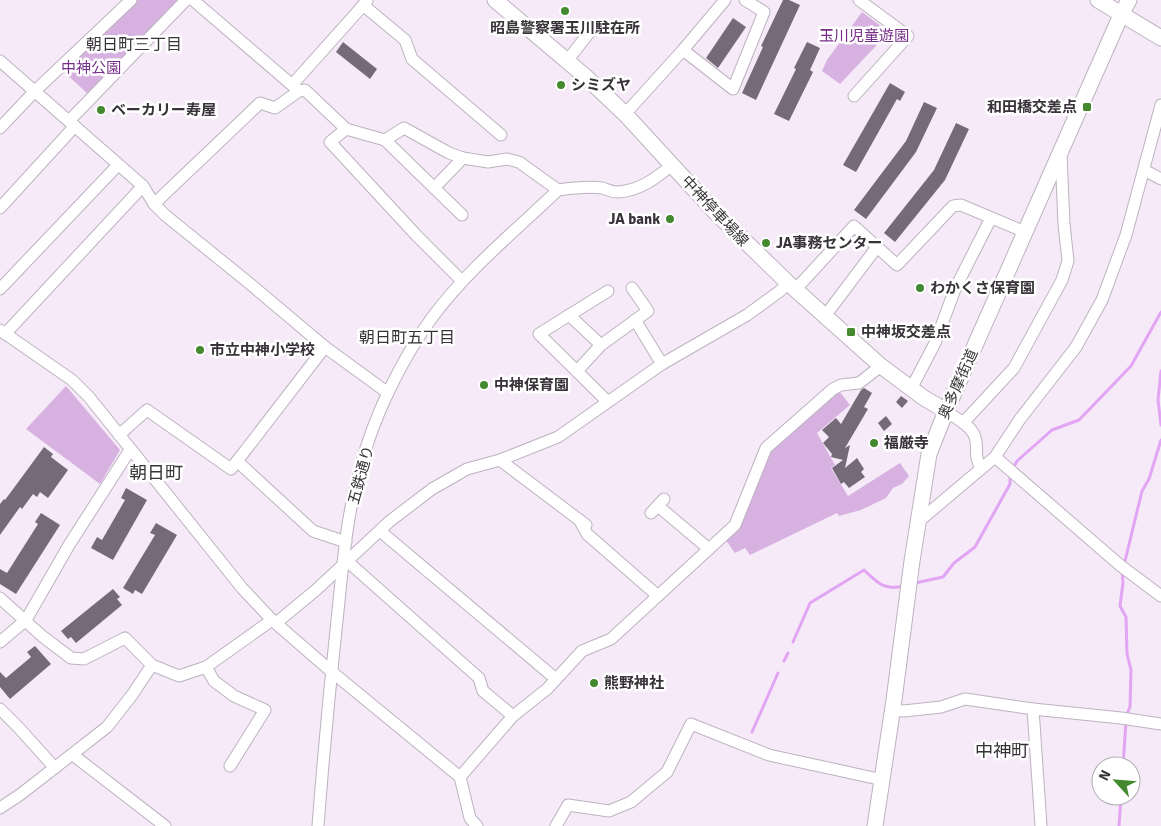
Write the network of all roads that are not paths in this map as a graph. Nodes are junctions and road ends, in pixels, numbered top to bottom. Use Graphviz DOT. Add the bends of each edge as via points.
graph roads {
  1 [pos="131,0"];
  2 [pos="186,0"];
  3 [pos="193,0"];
  4 [pos="494,0"];
  5 [pos="725,0"];
  6 [pos="744,0"];
  7 [pos="858,0"];
  8 [pos="1098,0"];
  9 [pos="1130,0"];
  10 [pos="366,3"];
  11 [pos="1122,15"];
  12 [pos="595,25"];
  13 [pos="1161,38"];
  14 [pos="683,50"];
  15 [pos="0,61"];
  16 [pos="567,61"];
  17 [pos="295,88"];
  18 [pos="35,91"];
  19 [pos="854,96"];
  20 [pos="1161,104"];
  21 [pos="625,114"];
  22 [pos="72,124"];
  23 [pos="0,128"];
  24 [pos="346,129"];
  25 [pos="501,135"];
  26 [pos="385,140"];
  27 [pos="1061,150"];
  28 [pos="463,158"];
  29 [pos="118,164"];
  30 [pos="672,165"];
  31 [pos="1144,170"];
  32 [pos="1161,179"];
  33 [pos="142,186"];
  34 [pos="434,188"];
  35 [pos="558,190"];
  36 [pos="154,204"];
  37 [pos="0,208"];
  38 [pos="462,215"];
  39 [pos="991,218"];
  40 [pos="1025,232"];
  41 [pos="878,247"];
  42 [pos="462,281"];
  43 [pos="791,287"];
  44 [pos="0,289"];
  45 [pos="608,291"];
  46 [pos="639,291"];
  47 [pos="569,315"];
  48 [pos="825,316"];
  49 [pos="635,320"];
  50 [pos="2,332"];
  51 [pos="601,345"];
  52 [pos="325,347"];
  53 [pos="662,364"];
  54 [pos="880,366"];
  55 [pos="577,371"];
  56 [pos="911,389"];
  57 [pos="388,393"];
  58 [pos="607,401"];
  59 [pos="946,411"];
  60 [pos="963,423"];
  61 [pos="119,435"];
  62 [pos="130,450"];
  63 [pos="995,457"];
  64 [pos="237,460"];
  65 [pos="500,460"];
  66 [pos="981,468"];
  67 [pos="658,506"];
  68 [pos="918,522"];
  69 [pos="380,531"];
  70 [pos="346,542"];
  71 [pos="709,549"];
  72 [pos="345,563"];
  73 [pos="658,596"];
  74 [pos="1161,596"];
  75 [pos="0,598"];
  76 [pos="26,620"];
  77 [pos="274,622"];
  78 [pos="0,642"];
  79 [pos="152,665"];
  80 [pos="206,667"];
  81 [pos="332,672"];
  82 [pos="556,679"];
  83 [pos="0,709"];
  84 [pos="1033,709"];
  85 [pos="893,710"];
  86 [pos="513,716"];
  87 [pos="1161,724"];
  88 [pos="72,754"];
  89 [pos="230,766"];
  90 [pos="55,768"];
  91 [pos="460,777"];
  92 [pos="883,780"];
  93 [pos="0,808"];
  94 [pos="165,826"];
  95 [pos="318,826"];
  96 [pos="477,826"];
  97 [pos="556,826"];
  98 [pos="875,826"];
  99 [pos="1041,826"];
  1 -- 18 [label="street"];
  2 -- 22 [label="street"];
  3 -- 17 [label="street"];
  4 -- 16 [label="main road, 中神停車場線"];
  5 -- 14 [label="street"];
  6 -- 14 [label="street" via="764,12 733,89"];
  7 -- 19 [label="street" via="908,36"];
  8 -- 11 [label="main road"];
  9 -- 11 [label="main road, 奥多摩街道"];
  10 -- 17 [label="street"];
  10 -- 25 [label="street" via="405,40 412,59"];
  11 -- 13 [label="main road"];
  11 -- 27 [label="main road, 奥多摩街道"];
  12 -- 16 [label="street"];
  14 -- 21 [label="street"];
  15 -- 18 [label="street"];
  16 -- 21 [label="main road, 中神停車場線"];
  17 -- 24 [label="street" via="305,90"];
  17 -- 36 [label="street" via="275,108 260,103"];
  18 -- 22 [label="street"];
  18 -- 23 [label="street"];
  20 -- 31 [label="street"];
  21 -- 30 [label="main road, 中神停車場線"];
  22 -- 29 [label="street"];
  22 -- 37 [label="street"];
  24 -- 26 [label="street"];
  24 -- 42 [label="street" via="330,142"];
  26 -- 28 [label="street" via="404,128"];
  26 -- 34 [label="street"];
  27 -- 40 [label="main road, 奥多摩街道"];
  27 -- 60 [label="street" via="1068,261 1062,280 1014,368"];
  28 -- 34 [label="street"];
  28 -- 35 [label="street" via="519,162"];
  29 -- 33 [label="street"];
  29 -- 44 [label="street"];
  30 -- 35 [label="street" via="655,179 633,190 614,192 603,188 576,187"];
  30 -- 43 [label="main road, 中神停車場線"];
  31 -- 32 [label="street"];
  31 -- 63 [label="street" via="1126,235 1098,308 1076,348 1020,419"];
  33 -- 36 [label="street"];
  33 -- 50 [label="street"];
  34 -- 38 [label="street"];
  35 -- 42 [label="street, 五鉄通り"];
  36 -- 52 [label="street"];
  39 -- 40 [label="street"];
  39 -- 41 [label="street" via="961,205 953,206 898,265"];
  39 -- 56 [label="street" via="955,289 935,343"];
  40 -- 59 [label="main road, 奥多摩街道"];
  41 -- 43 [label="street" via="854,226"];
  41 -- 48 [label="street"];
  42 -- 57 [label="street, 五鉄通り" via="431,319"];
  43 -- 48 [label="main road, 中神停車場線"];
  43 -- 53 [label="street"];
  45 -- 47 [label="street"];
  46 -- 49 [label="street" via="648,311"];
  47 -- 51 [label="street"];
  47 -- 55 [label="street" via="539,334"];
  48 -- 54 [label="main road, 中神停車場線"];
  49 -- 51 [label="street"];
  49 -- 53 [label="street"];
  50 -- 61 [label="street" via="72,380"];
  51 -- 55 [label="street"];
  52 -- 57 [label="street"];
  52 -- 64 [label="street"];
  53 -- 58 [label="street"];
  54 -- 56 [label="main road, 中神停車場線"];
  54 -- 71 [label="street" via="860,383 842,384 832,389 766,448 735,525"];
  55 -- 58 [label="street"];
  56 -- 59 [label="main road, 中神停車場線"];
  57 -- 70 [label="street, 五鉄通り" via="360,468"];
  58 -- 65 [label="street" via="558,436"];
  59 -- 60 [label="street"];
  59 -- 68 [label="main road, 奥多摩街道" via="929,454"];
  60 -- 66 [label="street" via="975,438 976,459"];
  61 -- 62 [label="street"];
  61 -- 64 [label="street" via="147,410 231,470"];
  62 -- 76 [label="street"];
  62 -- 77 [label="street" via="242,588"];
  63 -- 66 [label="street"];
  63 -- 74 [label="street" via="1120,566"];
  64 -- 70 [label="street" via="313,531"];
  65 -- 69 [label="street" via="467,468 432,489"];
  65 -- 73 [label="street" via="583,523 587,534"];
  66 -- 68 [label="street"];
  67 -- 71 [label="street"];
  68 -- 85 [label="main road, 奥多摩街道"];
  69 -- 72 [label="street"];
  69 -- 82 [label="street"];
  70 -- 72 [label="street, 五鉄通り"];
  71 -- 73 [label="street"];
  72 -- 77 [label="street"];
  72 -- 81 [label="street, 五鉄通り"];
  72 -- 86 [label="street" via="479,678 483,691"];
  73 -- 82 [label="street" via="610,639 582,651"];
  75 -- 76 [label="street"];
  76 -- 78 [label="street"];
  76 -- 79 [label="street" via="71,658 84,659 125,638"];
  77 -- 80 [label="street"];
  77 -- 81 [label="street"];
  79 -- 80 [label="street" via="179,676"];
  79 -- 88 [label="street" via="107,728"];
  80 -- 89 [label="street" via="214,681 234,696 265,710"];
  81 -- 91 [label="street"];
  81 -- 95 [label="street, 五鉄通り"];
  82 -- 86 [label="street"];
  83 -- 90 [label="street"];
  84 -- 85 [label="street" via="966,699 941,706"];
  84 -- 87 [label="street"];
  84 -- 99 [label="street"];
  85 -- 92 [label="main road, 奥多摩街道"];
  86 -- 91 [label="street"];
  88 -- 90 [label="street"];
  88 -- 94 [label="street"];
  90 -- 93 [label="street"];
  91 -- 96 [label="street" via="470,818"];
  92 -- 97 [label="street" via="768,756 691,724 667,772 631,802 610,811 568,805"];
  92 -- 98 [label="main road, 奥多摩街道"];
}
